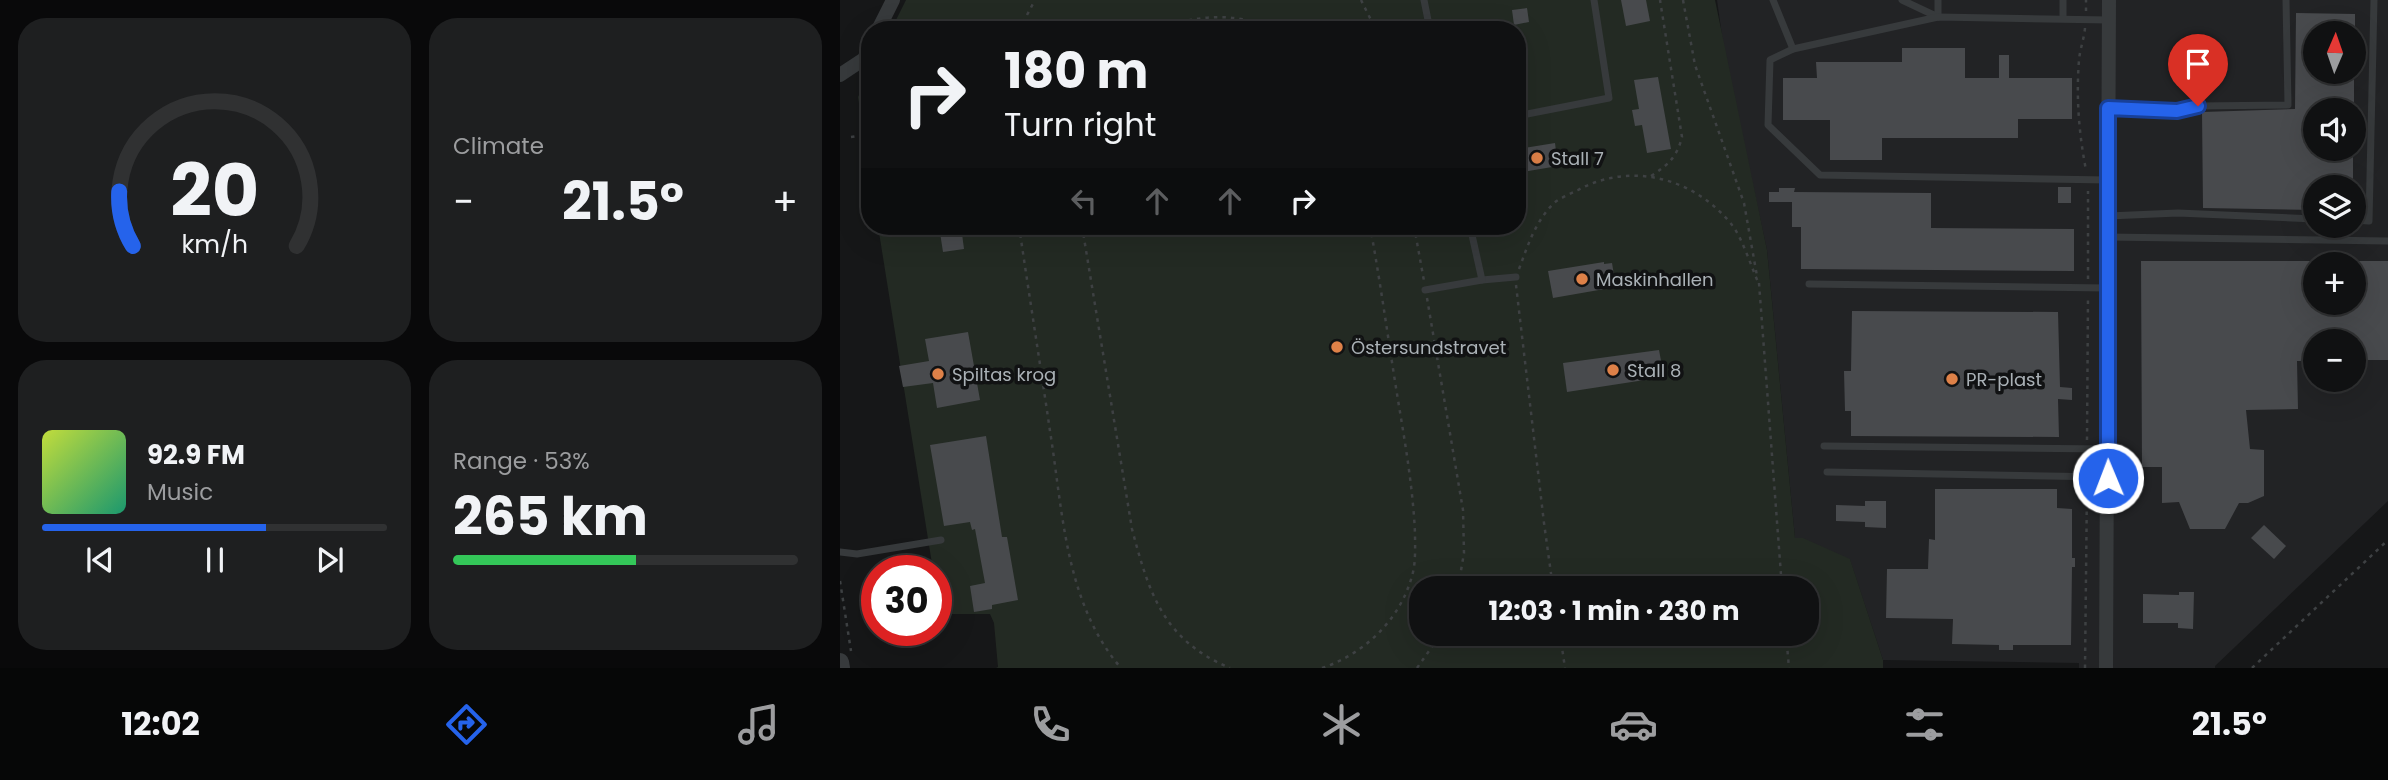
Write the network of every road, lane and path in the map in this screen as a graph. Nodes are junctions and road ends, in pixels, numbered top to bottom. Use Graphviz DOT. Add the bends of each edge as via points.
graph roads {
  1 [pos="893,0"];
  2 [pos="1035,0"];
  3 [pos="1361,0"];
  4 [pos="1424,0"];
  5 [pos="1594,0"];
  6 [pos="1660,0"];
  7 [pos="1683,0"];
  8 [pos="1902,0"];
  9 [pos="1938,0"];
  10 [pos="2063,0"];
  11 [pos="2086,0"];
  12 [pos="2109,0"];
  13 [pos="2286,0"];
  14 [pos="2374,0"];
  15 [pos="1775,1"];
  16 [pos="1938,17"];
  17 [pos="2063,18"];
  18 [pos="2086,19"];
  19 [pos="2109,20"];
  20 [pos="882,21"];
  21 [pos="1024,21"];
  22 [pos="1177,21"];
  23 [pos="1249,21"];
  24 [pos="1372,21"];
  25 [pos="1428,21"];
  26 [pos="1793,49"];
  27 [pos="861,61"];
  28 [pos="840,75"];
  29 [pos="2108,108"];
  30 [pos="1526,114"];
  31 [pos="861,135"];
  32 [pos="851,137"];
  33 [pos="1651,176"];
  34 [pos="2088,180"];
  35 [pos="2107,180"];
  36 [pos="2107,216"];
  37 [pos="2303,218"];
  38 [pos="2366,221"];
  39 [pos="1020,235"];
  40 [pos="1083,235"];
  41 [pos="1371,235"];
  42 [pos="1416,235"];
  43 [pos="1472,235"];
  44 [pos="2107,237"];
  45 [pos="2388,241"];
  46 [pos="1516,277"];
  47 [pos="1482,280"];
  48 [pos="1759,284"];
  49 [pos="1809,284"];
  50 [pos="2088,288"];
  51 [pos="2107,288"];
  52 [pos="1425,290"];
  53 [pos="1824,446"];
  54 [pos="2087,449"];
  55 [pos="2107,449"];
  56 [pos="1827,472"];
  57 [pos="2087,477"];
  58 [pos="2108,478"];
  59 [pos="941,540"];
  60 [pos="2388,540"];
  61 [pos="840,552"];
  62 [pos="1460,576"];
  63 [pos="1551,576"];
  64 [pos="1781,576"];
  65 [pos="840,581"];
  66 [pos="1433,646"];
  67 [pos="1562,646"];
  68 [pos="1787,646"];
  69 [pos="844,662"];
  70 [pos="1121,668"];
  71 [pos="1230,668"];
  72 [pos="1322,668"];
  73 [pos="1417,668"];
  74 [pos="1565,668"];
  75 [pos="1788,668"];
  76 [pos="2085,668"];
  77 [pos="2106,668"];
  78 [pos="2252,668"];
  1 -- 20 [label="street"];
  2 -- 21 [label="path"];
  3 -- 24 [label="path"];
  4 -- 25 [label="lane"];
  5 -- 30 [label="lane" via="1609,99"];
  6 -- 33 [label="path" via="1682,137 1670,163"];
  7 -- 48 [label="path" via="1695,65 1744,203"];
  8 -- 16 [label="lane"];
  9 -- 16 [label="lane"];
  10 -- 17 [label="lane"];
  11 -- 18 [label="path"];
  12 -- 19 [label="street"];
  13 -- 29 [label="lane" via="2288,105 2198,106 2177,111"];
  14 -- 38 [label="lane"];
  15 -- 26 [label="lane"];
  16 -- 17 [label="lane"];
  16 -- 26 [label="lane"];
  17 -- 18 [label="lane"];
  18 -- 19 [label="lane"];
  18 -- 34 [label="path" via="2078,113"];
  19 -- 29 [label="street"];
  22 -- 23 [label="path" via="1198,17"];
  26 -- 34 [label="lane" via="1770,60 1769,125 1820,174"];
  27 -- 28 [label="street"];
  29 -- 35 [label="street"];
  31 -- 32 [label="path"];
  33 -- 46 [label="path" via="1622,176 1589,184 1556,202 1533,229"];
  33 -- 48 [label="path" via="1679,183 1706,200 1733,226"];
  34 -- 35 [label="lane"];
  34 -- 50 [label="path"];
  35 -- 36 [label="street"];
  36 -- 37 [label="lane" via="2178,213"];
  36 -- 44 [label="street"];
  39 -- 70 [label="path" via="1070,561 1098,638"];
  40 -- 71 [label="path" via="1132,529 1143,571 1155,602 1172,626 1190,646"];
  41 -- 72 [label="path" via="1413,495 1413,575 1393,616 1378,634 1338,663"];
  42 -- 52 [label="path"];
  43 -- 47 [label="lane"];
  44 -- 45 [label="lane"];
  44 -- 51 [label="street"];
  46 -- 47 [label="lane"];
  46 -- 63 [label="path"];
  47 -- 52 [label="lane"];
  48 -- 64 [label="path"];
  49 -- 50 [label="lane"];
  50 -- 51 [label="lane"];
  50 -- 54 [label="path"];
  51 -- 55 [label="street"];
  52 -- 62 [label="path" via="1463,510"];
  53 -- 54 [label="lane"];
  54 -- 55 [label="lane"];
  55 -- 58 [label="street"];
  56 -- 57 [label="lane"];
  57 -- 58 [label="lane"];
  57 -- 76 [label="path"];
  58 -- 77 [label="street"];
  59 -- 61 [label="lane" via="857,554"];
  60 -- 78 [label="path"];
  65 -- 69 [label="path"];
  66 -- 73 [label="path"];
  67 -- 74 [label="path"];
  68 -- 75 [label="path"];
}
